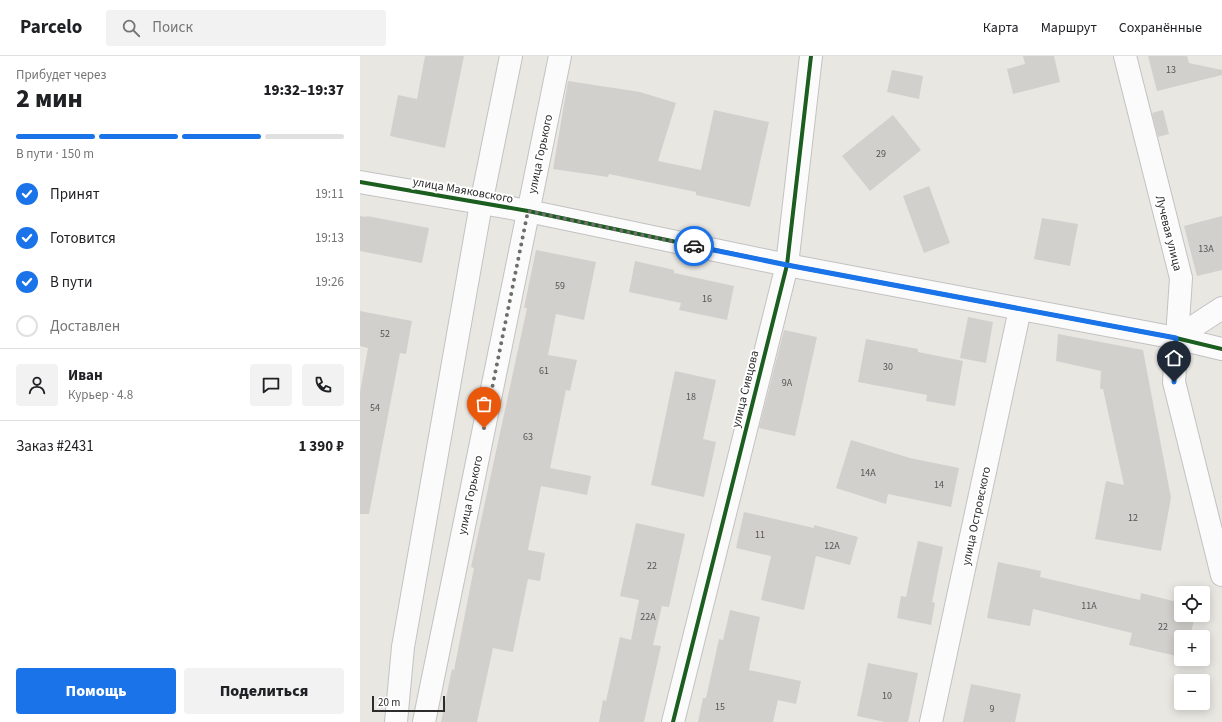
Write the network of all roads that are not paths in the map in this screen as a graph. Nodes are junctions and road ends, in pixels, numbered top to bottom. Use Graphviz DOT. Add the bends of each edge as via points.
graph roads {
  1 [pos="511,56"];
  2 [pos="560,56"];
  3 [pos="811,56"];
  4 [pos="1125,56"];
  5 [pos="360,182"];
  6 [pos="481,204"];
  7 [pos="528,211"];
  8 [pos="787,265"];
  9 [pos="1222,308"];
  10 [pos="1020,309"];
  11 [pos="1176,338"];
  12 [pos="1222,349"];
  13 [pos="1222,575"];
  14 [pos="396,722"];
  15 [pos="424,722"];
  16 [pos="673,722"];
  17 [pos="931,722"];
  1 -- 6 [label="street"];
  2 -- 7 [label="street, улица Горького"];
  3 -- 8 [label="street, улица Сивцова"];
  4 -- 11 [label="street, Лучевая улица" via="1181,278"];
  5 -- 6 [label="street, улица Маяковского"];
  6 -- 7 [label="street, улица Маяковского"];
  6 -- 14 [label="street" via="403,647"];
  7 -- 8 [label="street, улица Маяковского"];
  7 -- 15 [label="street, улица Горького"];
  8 -- 10 [label="street, улица Маяковского"];
  8 -- 16 [label="street, улица Сивцова"];
  9 -- 11 [label="street"];
  10 -- 11 [label="street, улица Маяковского"];
  10 -- 17 [label="street, улица Островского"];
  11 -- 12 [label="street, улица Маяковского"];
  11 -- 13 [label="street, Лучевая улица" via="1174,382"];
}
